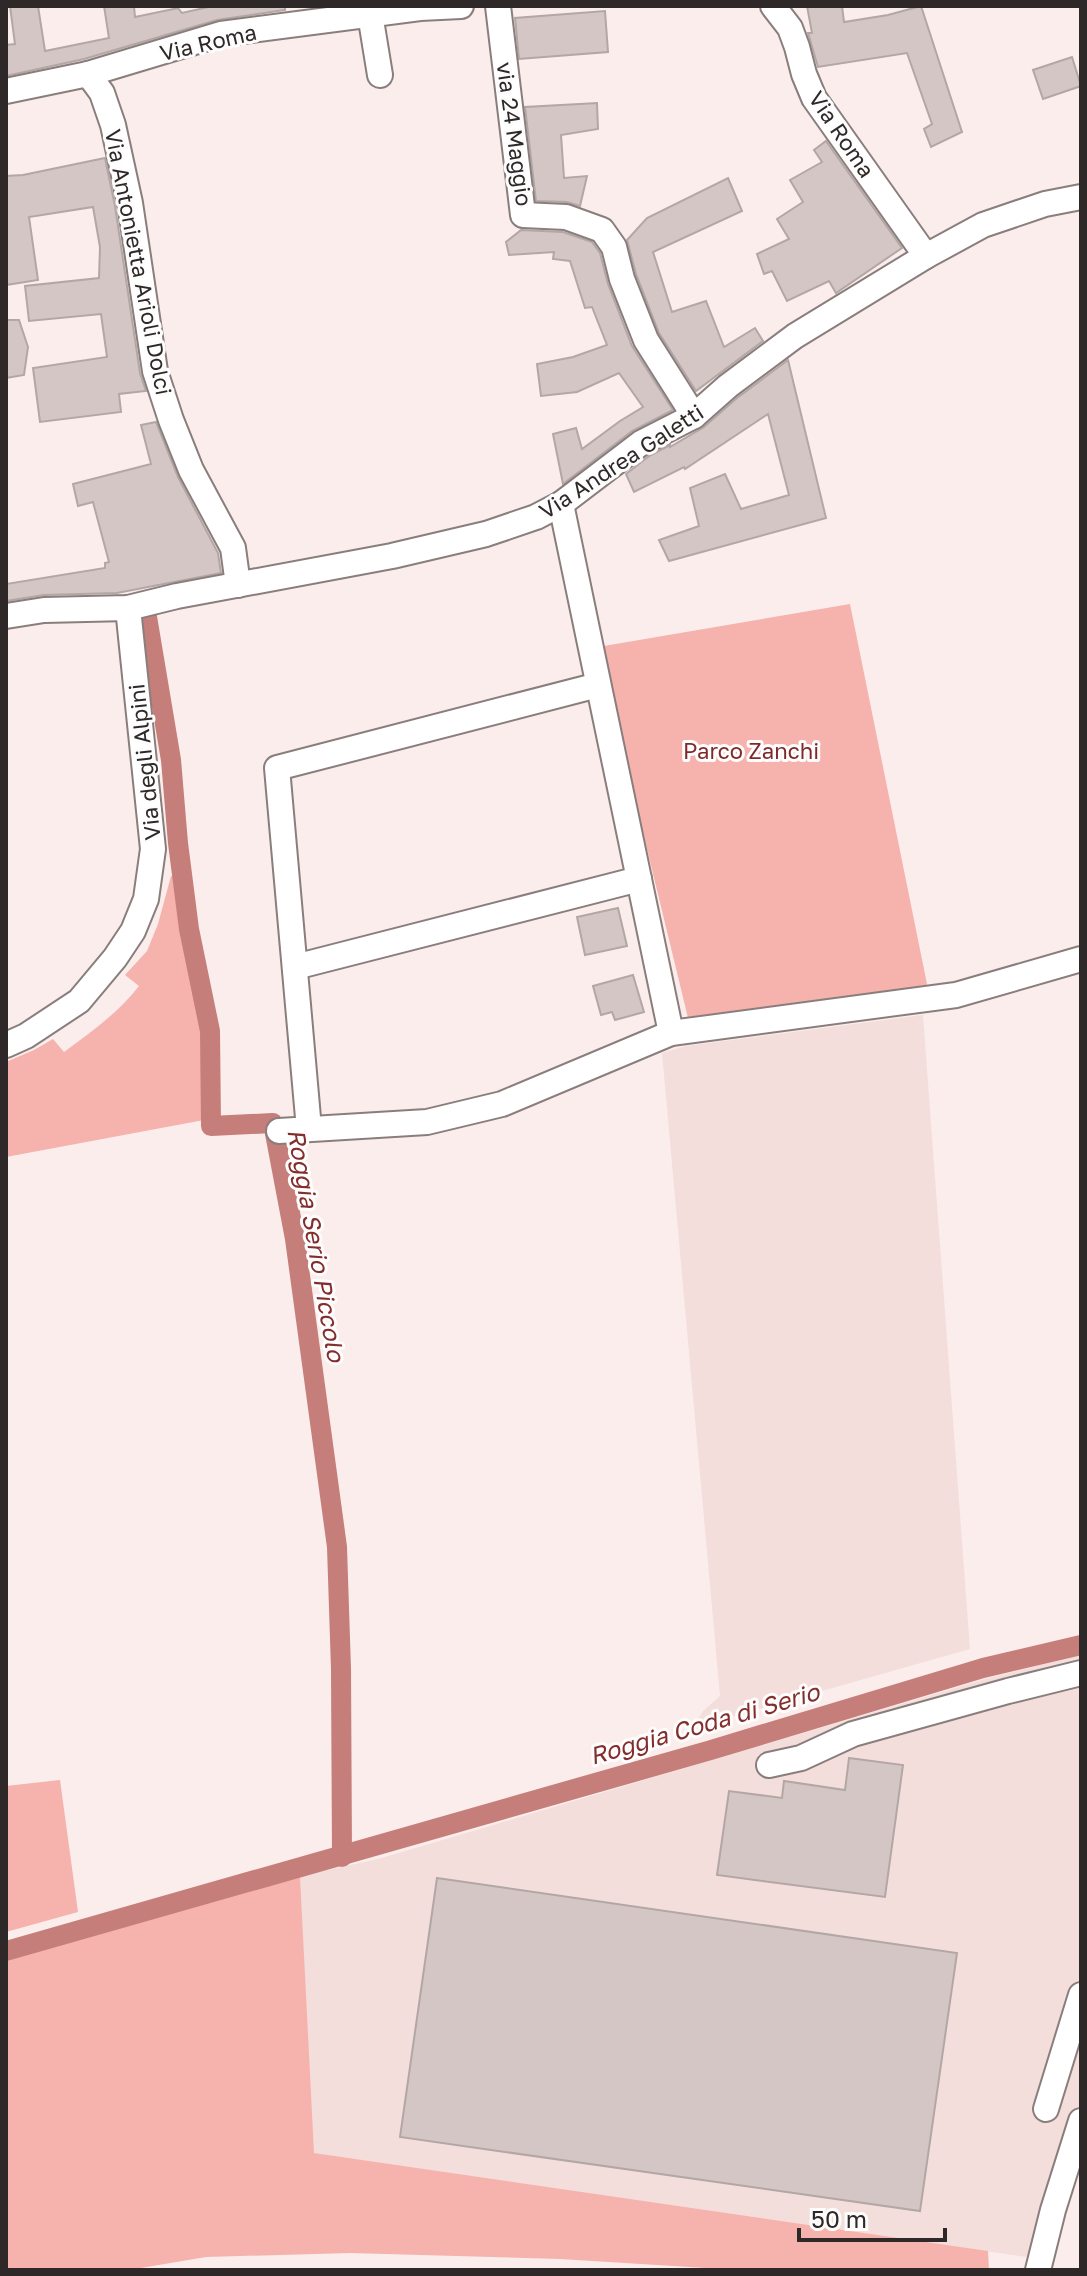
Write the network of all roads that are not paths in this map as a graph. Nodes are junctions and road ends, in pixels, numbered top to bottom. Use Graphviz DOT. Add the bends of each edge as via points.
graph roads {
  1 [pos="461,6"];
  2 [pos="498,6"];
  3 [pos="773,6"];
  4 [pos="420,7"];
  5 [pos="370,14"];
  6 [pos="88,74"];
  7 [pos="380,75"];
  8 [pos="6,91"];
  9 [pos="1081,179"];
  10 [pos="1081,197"];
  11 [pos="1045,204"];
  12 [pos="926,256"];
  13 [pos="694,416"];
  14 [pos="561,504"];
  15 [pos="238,585"];
  16 [pos="128,608"];
  17 [pos="6,616"];
  18 [pos="598,685"];
  19 [pos="639,879"];
  20 [pos="1081,959"];
  21 [pos="295,967"];
  22 [pos="671,1033"];
  23 [pos="6,1045"];
  24 [pos="309,1129"];
  25 [pos="279,1131"];
  26 [pos="1081,1673"];
  27 [pos="769,1765"];
  28 [pos="1081,1995"];
  29 [pos="1046,2109"];
  30 [pos="1081,2121"];
  31 [pos="1038,2270"];
  1 -- 4 [label="street, Via Roma"];
  2 -- 13 [label="street, via 24 Maggio" via="523,215 566,217 602,230 614,247 646,340"];
  3 -- 12 [label="street, Via Roma" via="790,28 814,98"];
  4 -- 5 [label="street, Via Roma"];
  5 -- 6 [label="street, Via Roma" via="221,34"];
  5 -- 7 [label="street"];
  6 -- 8 [label="street, Via Roma"];
  6 -- 15 [label="street, Via Antonietta Arioli Dolci" via="102,93 113,125 155,371 191,470 233,548"];
  9 -- 11 [label="street, Via Andrea Galetti"];
  10 -- 11 [label="street, Via Andrea Galetti"];
  11 -- 12 [label="street, Via Andrea Galetti" via="983,225"];
  12 -- 13 [label="street, Via Andrea Galetti" via="795,336"];
  13 -- 14 [label="street, Via Andrea Galetti" via="641,443"];
  14 -- 15 [label="street, Via Andrea Galetti" via="486,534"];
  14 -- 18 [label="street"];
  15 -- 16 [label="street, Via Andrea Galetti"];
  16 -- 17 [label="street, Via Andrea Galetti"];
  16 -- 23 [label="street, Via degli Alpini" via="153,849 146,899 133,931 79,1001"];
  18 -- 19 [label="street"];
  18 -- 21 [label="street" via="277,768"];
  19 -- 21 [label="street"];
  19 -- 22 [label="street"];
  20 -- 22 [label="street" via="956,995"];
  21 -- 24 [label="street"];
  22 -- 24 [label="street" via="502,1104 427,1122"];
  24 -- 25 [label="street"];
  26 -- 27 [label="street" via="853,1734 801,1758"];
  28 -- 29 [label="street"];
  30 -- 31 [label="street"];
}
